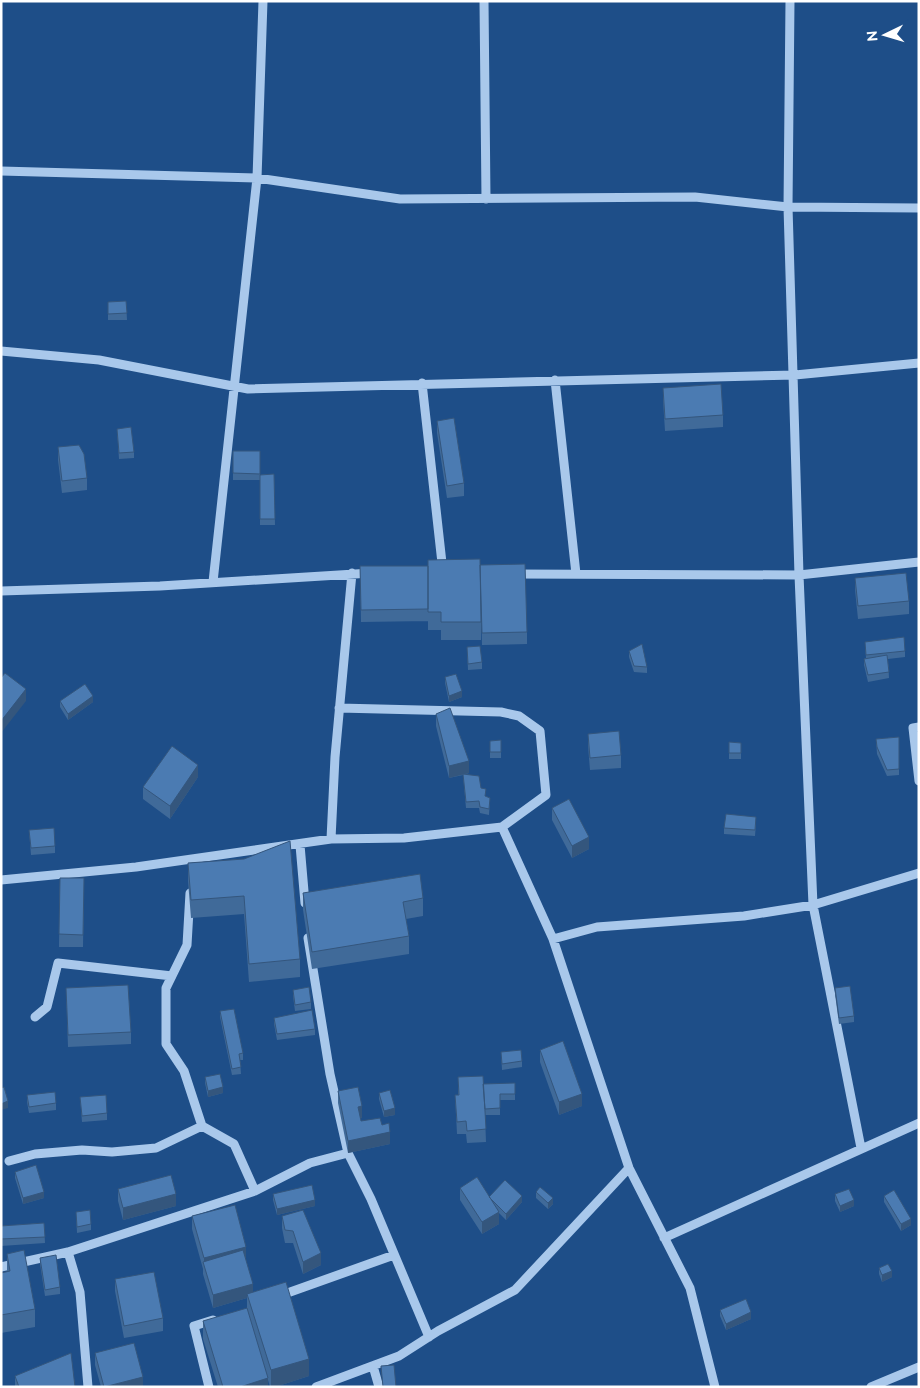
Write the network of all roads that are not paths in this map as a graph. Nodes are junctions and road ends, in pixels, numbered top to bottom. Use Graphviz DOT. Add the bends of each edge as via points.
graph roads {
  1 [pos="264,1"];
  2 [pos="484,1"];
  3 [pos="790,1"];
  4 [pos="1,171"];
  5 [pos="258,178"];
  6 [pos="486,199"];
  7 [pos="788,207"];
  8 [pos="919,208"];
  9 [pos="1,350"];
  10 [pos="919,363"];
  11 [pos="795,375"];
  12 [pos="556,380"];
  13 [pos="422,383"];
  14 [pos="234,386"];
  15 [pos="919,562"];
  16 [pos="352,573"];
  17 [pos="380,573"];
  18 [pos="444,574"];
  19 [pos="500,574"];
  20 [pos="576,574"];
  21 [pos="799,574"];
  22 [pos="213,582"];
  23 [pos="1,591"];
  24 [pos="340,708"];
  25 [pos="919,727"];
  26 [pos="919,781"];
  27 [pos="502,826"];
  28 [pos="331,839"];
  29 [pos="300,845"];
  30 [pos="192,869"];
  31 [pos="919,873"];
  32 [pos="1,880"];
  33 [pos="813,904"];
  34 [pos="306,912"];
  35 [pos="307,931"];
  36 [pos="552,939"];
  37 [pos="172,976"];
  38 [pos="35,1017"];
  39 [pos="919,1123"];
  40 [pos="202,1126"];
  41 [pos="861,1148"];
  42 [pos="348,1153"];
  43 [pos="9,1160"];
  44 [pos="629,1168"];
  45 [pos="255,1191"];
  46 [pos="664,1238"];
  47 [pos="68,1252"];
  48 [pos="394,1255"];
  49 [pos="1,1267"];
  50 [pos="267,1300"];
  51 [pos="221,1316"];
  52 [pos="429,1337"];
  53 [pos="373,1366"];
  54 [pos="919,1367"];
  55 [pos="88,1387"];
  56 [pos="209,1387"];
  57 [pos="316,1387"];
  58 [pos="379,1387"];
  59 [pos="715,1387"];
  60 [pos="871,1387"];
  1 -- 5 [label="street"];
  2 -- 6 [label="street"];
  3 -- 7 [label="street"];
  4 -- 5 [label="street"];
  5 -- 6 [label="street" via="400,199"];
  5 -- 14 [label="street"];
  6 -- 7 [label="street" via="695,197"];
  7 -- 8 [label="street"];
  7 -- 11 [label="street"];
  9 -- 14 [label="street" via="99,360"];
  10 -- 11 [label="street"];
  11 -- 12 [label="street"];
  11 -- 21 [label="street"];
  12 -- 13 [label="street"];
  12 -- 20 [label="street"];
  13 -- 14 [label="street" via="248,389"];
  13 -- 18 [label="street"];
  14 -- 22 [label="street"];
  15 -- 21 [label="street"];
  16 -- 17 [label="street"];
  16 -- 22 [label="street"];
  16 -- 24 [label="street"];
  19 -- 20 [label="street"];
  20 -- 21 [label="street"];
  21 -- 33 [label="street"];
  22 -- 23 [label="street"];
  24 -- 27 [label="street" via="501,712 519,716 540,731 546,794"];
  24 -- 28 [label="street"];
  25 -- 26 [label="street" via="913,728"];
  27 -- 28 [label="street" via="404,838"];
  27 -- 36 [label="street"];
  28 -- 29 [label="street"];
  29 -- 30 [label="street"];
  29 -- 34 [label="street"];
  30 -- 32 [label="street"];
  30 -- 37 [label="street" via="188,945"];
  31 -- 33 [label="street"];
  33 -- 36 [label="street" via="744,916 597,927"];
  33 -- 41 [label="street"];
  35 -- 42 [label="street" via="328,1065"];
  36 -- 44 [label="street"];
  37 -- 38 [label="street" via="58,963 48,1007"];
  37 -- 40 [label="street" via="166,988 166,1044 184,1071"];
  39 -- 41 [label="street"];
  40 -- 43 [label="street" via="156,1148 54,1152"];
  40 -- 45 [label="street" via="234,1144"];
  41 -- 46 [label="street"];
  42 -- 45 [label="street" via="310,1163"];
  42 -- 48 [label="street"];
  44 -- 46 [label="street"];
  44 -- 52 [label="street" via="515,1290"];
  45 -- 47 [label="street"];
  46 -- 59 [label="street" via="690,1288"];
  47 -- 49 [label="street"];
  47 -- 55 [label="street" via="80,1292"];
  48 -- 50 [label="street"];
  48 -- 52 [label="street"];
  51 -- 56 [label="street" via="194,1326"];
  52 -- 53 [label="street" via="399,1356"];
  53 -- 57 [label="street"];
  53 -- 58 [label="street"];
  54 -- 60 [label="street"];
}
